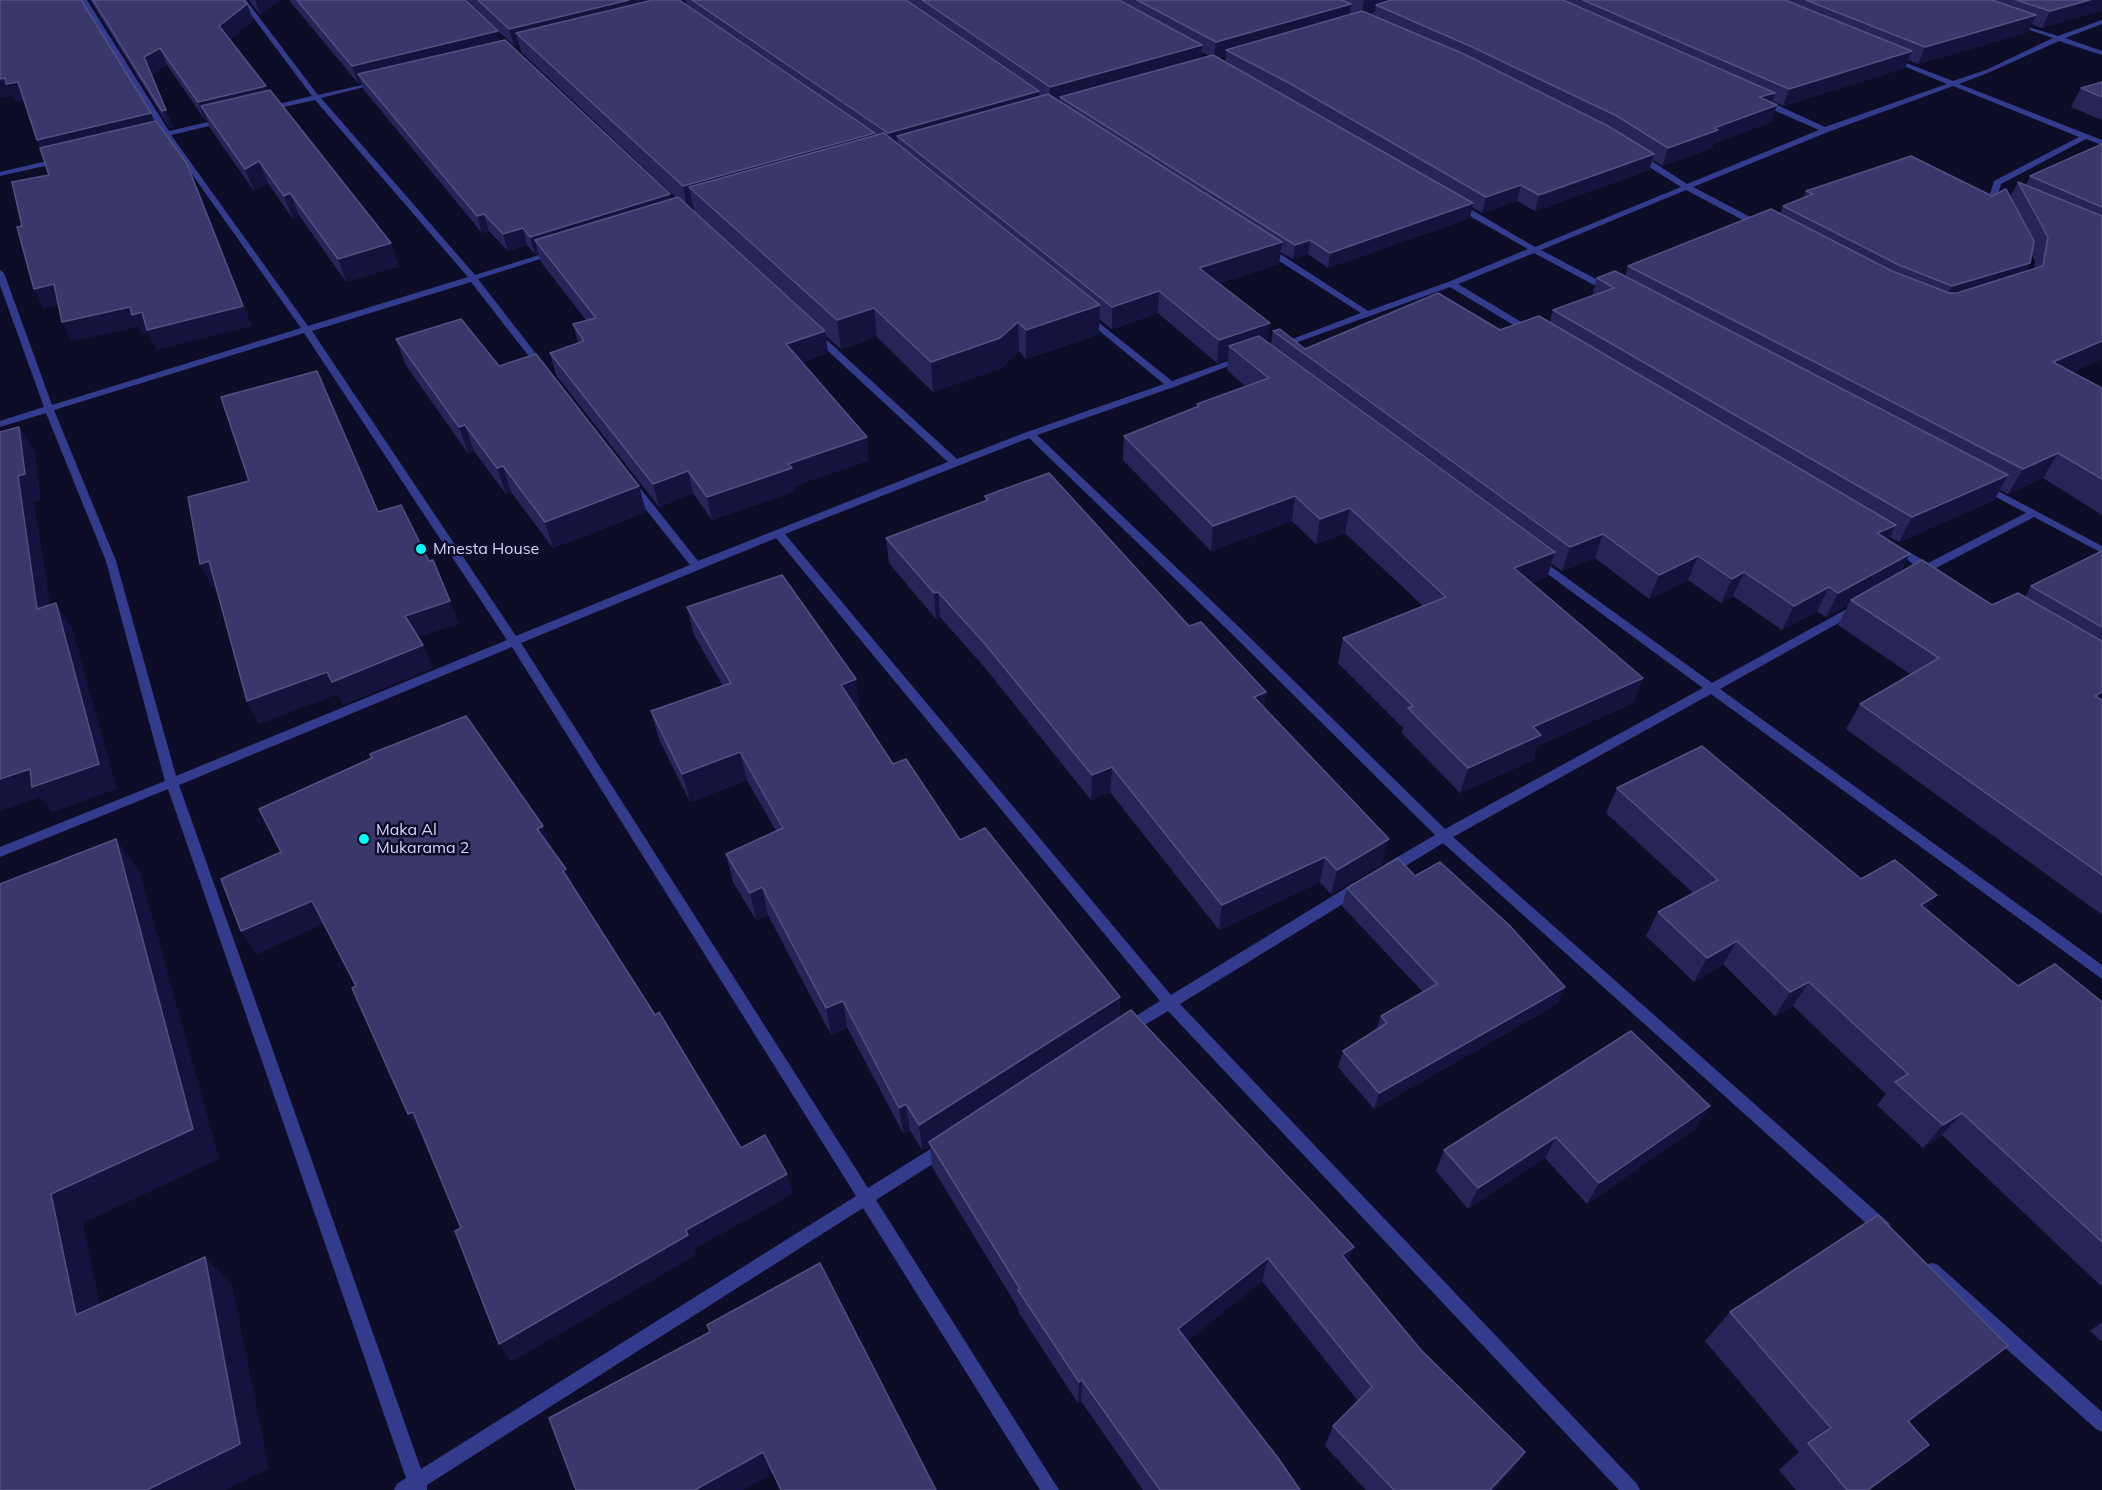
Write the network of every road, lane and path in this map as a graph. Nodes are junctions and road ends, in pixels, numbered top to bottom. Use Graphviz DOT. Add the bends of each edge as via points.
graph roads {
  1 [pos="84,0"];
  2 [pos="243,0"];
  3 [pos="2009,22"];
  4 [pos="2102,22"];
  5 [pos="2059,38"];
  6 [pos="1878,53"];
  7 [pos="2102,53"];
  8 [pos="386,81"];
  9 [pos="1953,84"];
  10 [pos="316,97"];
  11 [pos="1759,101"];
  12 [pos="259,111"];
  13 [pos="236,117"];
  14 [pos="1825,130"];
  15 [pos="167,134"];
  16 [pos="156,136"];
  17 [pos="2084,137"];
  18 [pos="2102,143"];
  19 [pos="1628,150"];
  20 [pos="67,158"];
  21 [pos="0,174"];
  22 [pos="1685,186"];
  23 [pos="1994,194"];
  24 [pos="2005,199"];
  25 [pos="1453,202"];
  26 [pos="2002,213"];
  27 [pos="1769,230"];
  28 [pos="1256,243"];
  29 [pos="1533,249"];
  30 [pos="561,251"];
  31 [pos="0,273"];
  32 [pos="472,278"];
  33 [pos="1451,284"];
  34 [pos="1617,293"];
  35 [pos="1080,311"];
  36 [pos="1366,313"];
  37 [pos="807,326"];
  38 [pos="306,329"];
  39 [pos="1542,338"];
  40 [pos="1269,349"];
  41 [pos="1247,357"];
  42 [pos="545,372"];
  43 [pos="1171,385"];
  44 [pos="49,409"];
  45 [pos="0,424"];
  46 [pos="1029,434"];
  47 [pos="956,463"];
  48 [pos="624,474"];
  49 [pos="1972,480"];
  50 [pos="2034,513"];
  51 [pos="779,534"];
  52 [pos="1887,543"];
  53 [pos="2102,550"];
  54 [pos="1527,553"];
  55 [pos="697,567"];
  56 [pos="1933,571"];
  57 [pos="1907,579"];
  58 [pos="1866,602"];
  59 [pos="514,641"];
  60 [pos="1709,689"];
  61 [pos="172,784"];
  62 [pos="1444,836"];
  63 [pos="0,852"];
  64 [pos="2102,973"];
  65 [pos="1168,1001"];
  66 [pos="1118,1034"];
  67 [pos="957,1139"];
  68 [pos="867,1198"];
  69 [pos="1898,1240"];
  70 [pos="1924,1264"];
  71 [pos="2102,1423"];
  72 [pos="413,1487"];
  73 [pos="1050,1490"];
  74 [pos="1631,1490"];
  1 -- 15 [label="street"];
  2 -- 10 [label="street"];
  3 -- 5 [label="street"];
  4 -- 5 [label="street"];
  5 -- 7 [label="street"];
  5 -- 9 [label="street"];
  6 -- 9 [label="street"];
  8 -- 10 [label="street"];
  9 -- 14 [label="street"];
  9 -- 17 [label="street"];
  10 -- 12 [label="street"];
  10 -- 32 [label="street"];
  11 -- 14 [label="street"];
  13 -- 15 [label="street"];
  14 -- 22 [label="street"];
  15 -- 16 [label="street"];
  15 -- 38 [label="street"];
  17 -- 18 [label="street"];
  17 -- 23 [label="street" via="1997,183"];
  19 -- 22 [label="street"];
  20 -- 21 [label="street"];
  22 -- 27 [label="street"];
  22 -- 29 [label="street"];
  23 -- 24 [label="street"];
  23 -- 26 [label="street"];
  25 -- 29 [label="street"];
  28 -- 36 [label="street"];
  29 -- 33 [label="street"];
  29 -- 34 [label="street"];
  30 -- 32 [label="street"];
  31 -- 44 [label="street"];
  32 -- 38 [label="street"];
  32 -- 42 [label="street"];
  33 -- 36 [label="street"];
  33 -- 39 [label="street"];
  35 -- 43 [label="street"];
  36 -- 40 [label="street"];
  37 -- 47 [label="street"];
  38 -- 44 [label="street"];
  38 -- 59 [label="street"];
  41 -- 43 [label="street"];
  43 -- 46 [label="street"];
  44 -- 45 [label="street"];
  44 -- 61 [label="street" via="111,561"];
  46 -- 47 [label="street"];
  46 -- 62 [label="street"];
  47 -- 51 [label="street"];
  48 -- 55 [label="street"];
  49 -- 50 [label="street"];
  50 -- 53 [label="street"];
  50 -- 56 [label="street"];
  51 -- 55 [label="street"];
  51 -- 65 [label="street"];
  52 -- 56 [label="street"];
  54 -- 60 [label="street"];
  55 -- 59 [label="street"];
  56 -- 57 [label="street"];
  58 -- 60 [label="street"];
  59 -- 61 [label="street"];
  59 -- 68 [label="street"];
  60 -- 62 [label="street"];
  60 -- 64 [label="street"];
  61 -- 63 [label="street"];
  61 -- 72 [label="street"];
  62 -- 65 [label="street"];
  62 -- 69 [label="street"];
  65 -- 66 [label="street"];
  65 -- 74 [label="street"];
  67 -- 68 [label="street"];
  68 -- 72 [label="street"];
  68 -- 73 [label="street"];
  70 -- 71 [label="street"];
}
